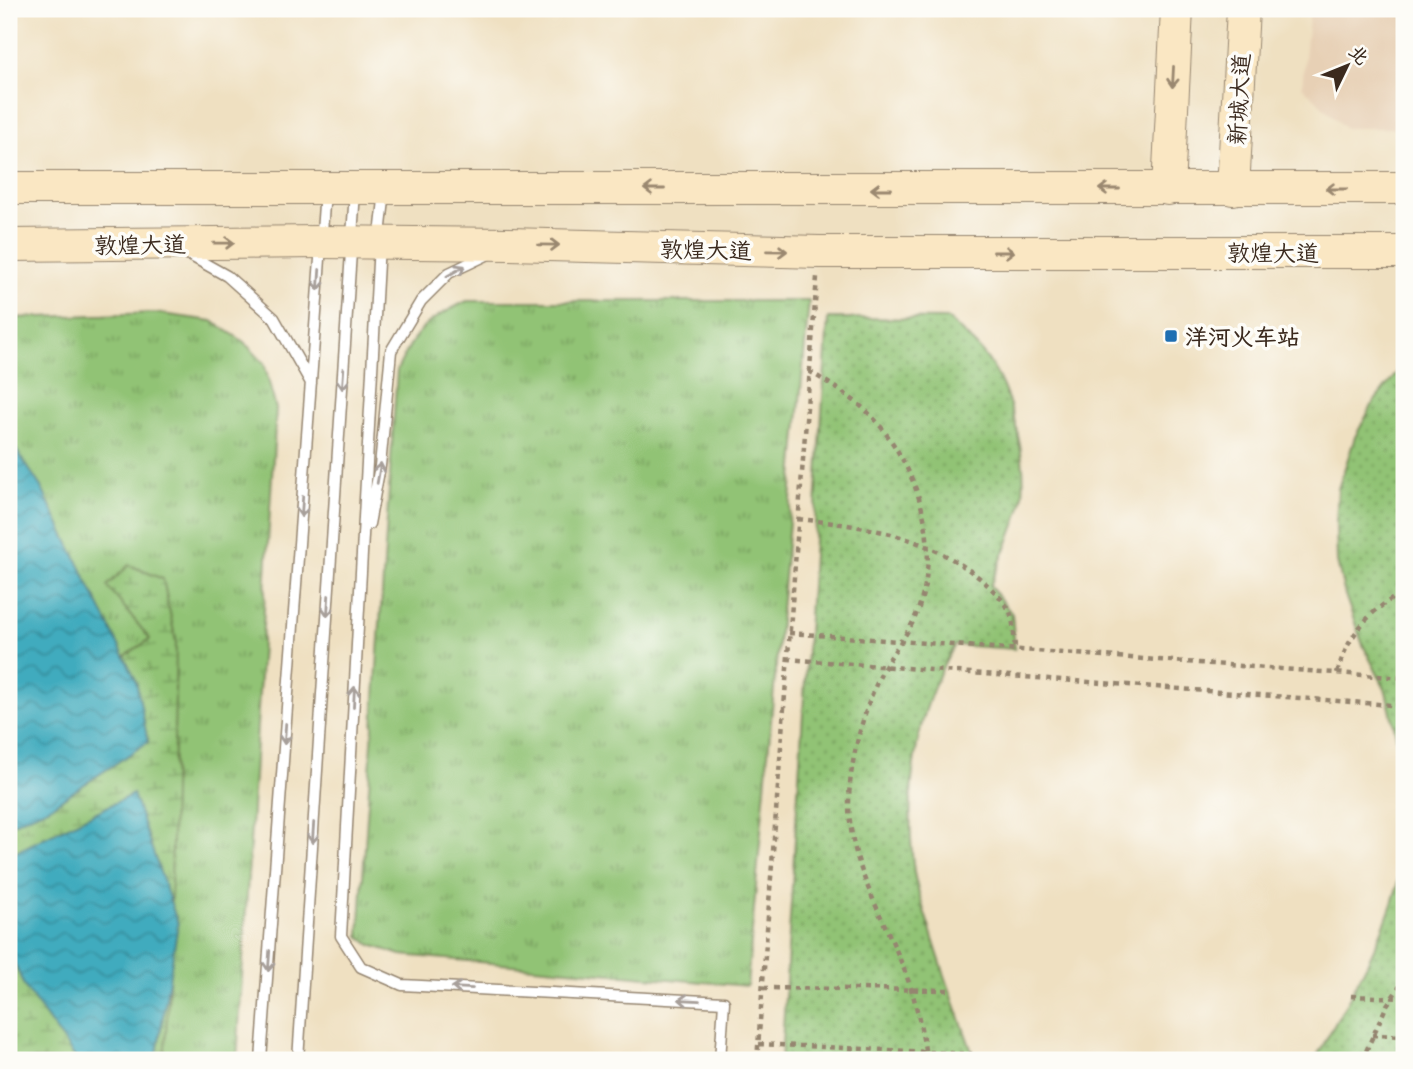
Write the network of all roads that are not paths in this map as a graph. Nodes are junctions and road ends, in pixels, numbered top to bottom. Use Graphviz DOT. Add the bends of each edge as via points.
graph roads {
  1 [pos="1177,9"];
  2 [pos="1243,9"];
  3 [pos="9,188"];
  4 [pos="1404,188"];
  5 [pos="355,189"];
  6 [pos="1168,189"];
  7 [pos="1233,189"];
  8 [pos="351,243"];
  9 [pos="169,244"];
  10 [pos="509,244"];
  11 [pos="9,245"];
  12 [pos="1404,252"];
  13 [pos="311,383"];
  14 [pos="362,564"];
  15 [pos="261,1060"];
  16 [pos="298,1060"];
  17 [pos="720,1060"];
  1 -- 6 [label="main road, one-way"];
  2 -- 7 [label="main road, 新城大道"];
  3 -- 5 [label="main road"];
  4 -- 7 [label="main road, one-way"];
  6 -- 5 [label="main road, one-way"];
  5 -- 8 [label="lane"];
  5 -- 8 [label="lane"];
  5 -- 8 [label="lane"];
  6 -- 7 [label="main road"];
  9 -- 8 [label="main road, 敦煌大道, one-way"];
  8 -- 10 [label="main road, 敦煌大道"];
  8 -- 13 [label="lane, one-way"];
  8 -- 14 [label="lane"];
  8 -- 16 [label="lane, one-way"];
  9 -- 11 [label="main road, 敦煌大道"];
  9 -- 13 [label="lane" via="227,276 274,318"];
  10 -- 12 [label="main road, 敦煌大道, one-way" via="819,252"];
  14 -- 10 [label="lane, one-way" via="380,466 391,351 421,301 449,273"];
  13 -- 15 [label="lane, one-way"];
  17 -- 14 [label="lane, one-way" via="724,1002 402,985 361,967 341,936"];
}
